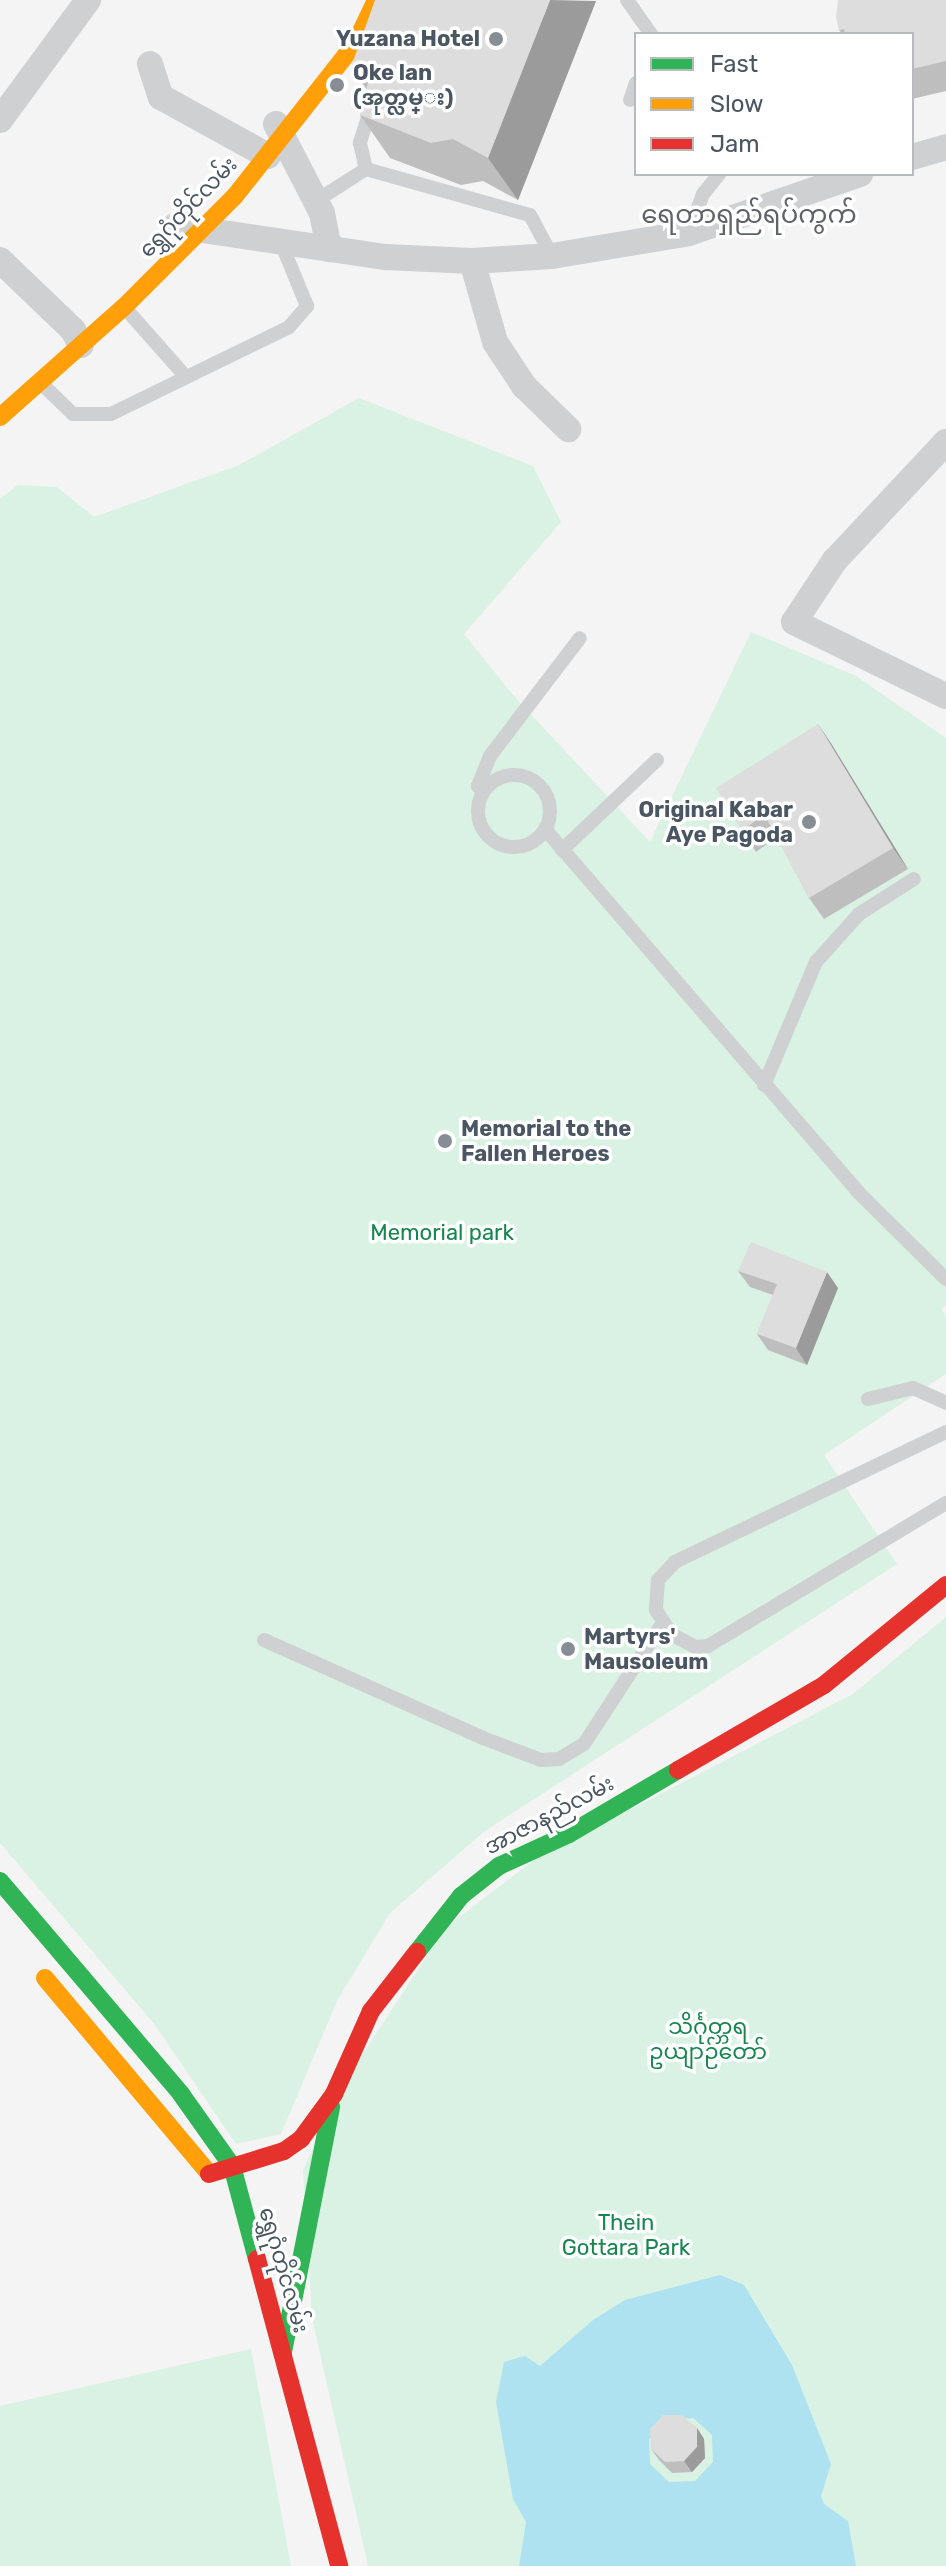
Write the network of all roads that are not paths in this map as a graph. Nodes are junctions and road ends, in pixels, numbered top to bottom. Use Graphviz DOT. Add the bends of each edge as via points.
graph roads {
  1 [pos="88,0"];
  2 [pos="376,0"];
  3 [pos="627,0"];
  4 [pos="650,32"];
  5 [pos="150,64"];
  6 [pos="299,82"];
  7 [pos="378,84"];
  8 [pos="634,89"];
  9 [pos="630,100"];
  10 [pos="0,120"];
  11 [pos="263,143"];
  12 [pos="946,147"];
  13 [pos="914,156"];
  14 [pos="366,169"];
  15 [pos="717,176"];
  16 [pos="854,176"];
  17 [pos="316,201"];
  18 [pos="197,203"];
  19 [pos="201,230"];
  20 [pos="170,231"];
  21 [pos="689,233"];
  22 [pos="282,245"];
  23 [pos="329,249"];
  24 [pos="552,256"];
  25 [pos="0,260"];
  26 [pos="472,261"];
  27 [pos="132,270"];
  28 [pos="111,292"];
  29 [pos="124,307"];
  30 [pos="77,338"];
  31 [pos="34,376"];
  32 [pos="186,377"];
  33 [pos="0,393"];
  34 [pos="0,417"];
  35 [pos="568,429"];
  36 [pos="946,442"];
  37 [pos="580,638"];
  38 [pos="946,696"];
  39 [pos="657,760"];
  40 [pos="483,792"];
  41 [pos="545,829"];
  42 [pos="562,850"];
  43 [pos="914,879"];
  44 [pos="764,1085"];
  45 [pos="946,1279"];
  46 [pos="868,1399"];
  47 [pos="946,1403"];
  48 [pos="946,1432"];
  49 [pos="946,1503"];
  50 [pos="946,1585"];
  51 [pos="662,1624"];
  52 [pos="264,1640"];
  53 [pos="0,1881"];
  54 [pos="36,1967"];
  55 [pos="334,2094"];
  56 [pos="232,2166"];
  57 [pos="209,2174"];
  58 [pos="246,2210"];
  59 [pos="283,2352"];
  60 [pos="339,2566"];
  1 -- 10 [label="street"];
  2 -- 11 [label="main road, ရွှေဂုံတိုင်လမ်း" via="356,42"];
  3 -- 4 [label="lane"];
  5 -- 11 [label="street" via="161,97"];
  6 -- 11 [label="main road, ရွှေဂုံတိုင်လမ်း"];
  7 -- 14 [label="lane" via="360,143"];
  8 -- 9 [label="lane"];
  11 -- 17 [label="street"];
  11 -- 19 [label="main road, ရွှေဂုံတိုင်လမ်း"];
  12 -- 13 [label="street"];
  14 -- 17 [label="lane"];
  14 -- 24 [label="lane" via="530,215"];
  15 -- 21 [label="lane" via="703,194"];
  16 -- 21 [label="street"];
  17 -- 23 [label="street"];
  18 -- 20 [label="main road, ရွှေဂုံတိုင်လမ်း"];
  19 -- 20 [label="street"];
  19 -- 22 [label="street"];
  19 -- 29 [label="main road, ရွှေဂုံတိုင်လမ်း"];
  21 -- 24 [label="street"];
  22 -- 23 [label="street"];
  22 -- 32 [label="lane" via="307,306 289,327"];
  23 -- 26 [label="street"];
  24 -- 26 [label="street"];
  25 -- 30 [label="street"];
  26 -- 35 [label="street" via="495,342 524,386"];
  27 -- 28 [label="main road, ရွှေဂုံတိုင်လမ်း"];
  28 -- 29 [label="lane"];
  28 -- 30 [label="main road, ရွှေဂုံတိုင်လမ်း"];
  29 -- 30 [label="main road, ရွှေဂုံတိုင်လမ်း"];
  29 -- 32 [label="lane"];
  30 -- 31 [label="main road, ရွှေဂုံတိုင်လမ်း"];
  31 -- 32 [label="lane" via="73,414 111,414"];
  31 -- 33 [label="main road, ရွှေဂုံတိုင်လမ်း"];
  31 -- 34 [label="main road, ရွှေဂုံတိုင်လမ်း"];
  36 -- 38 [label="street" via="835,560 794,622"];
  37 -- 40 [label="lane" via="490,756 478,786"];
  39 -- 42 [label="lane"];
  40 -- 41 [label="lane" via="500,777 533,780 550,808"];
  40 -- 41 [label="lane" via="481,825 495,842 517,847"];
  41 -- 42 [label="lane"];
  42 -- 44 [label="lane"];
  43 -- 44 [label="lane" via="859,914 816,962"];
  44 -- 45 [label="lane" via="857,1191"];
  46 -- 47 [label="lane" via="913,1388"];
  48 -- 51 [label="lane" via="675,1562 658,1580 654,1596"];
  49 -- 51 [label="lane" via="708,1646 683,1642"];
  50 -- 55 [label="main road, အာဇာနည်လမ်း" via="824,1685 569,1834 499,1866 461,1896 371,2011"];
  51 -- 52 [label="lane" via="592,1733 559,1759 541,1760"];
  53 -- 56 [label="main road" via="181,2094"];
  54 -- 57 [label="main road, ရွှေဂုံတိုင်လမ်း"];
  55 -- 56 [label="main road, အာဇာနည်လမ်း" via="301,2139 284,2151"];
  55 -- 59 [label="main road"];
  56 -- 57 [label="main road, အာဇာနည်လမ်း"];
  56 -- 58 [label="main road"];
  57 -- 58 [label="main road, ရွှေဂုံတိုင်လမ်း"];
  58 -- 59 [label="main road, ရွှေဂုံတိုင်လမ်း"];
  59 -- 60 [label="main road, ရွှေဂုံတိုင်လမ်း"];
}
